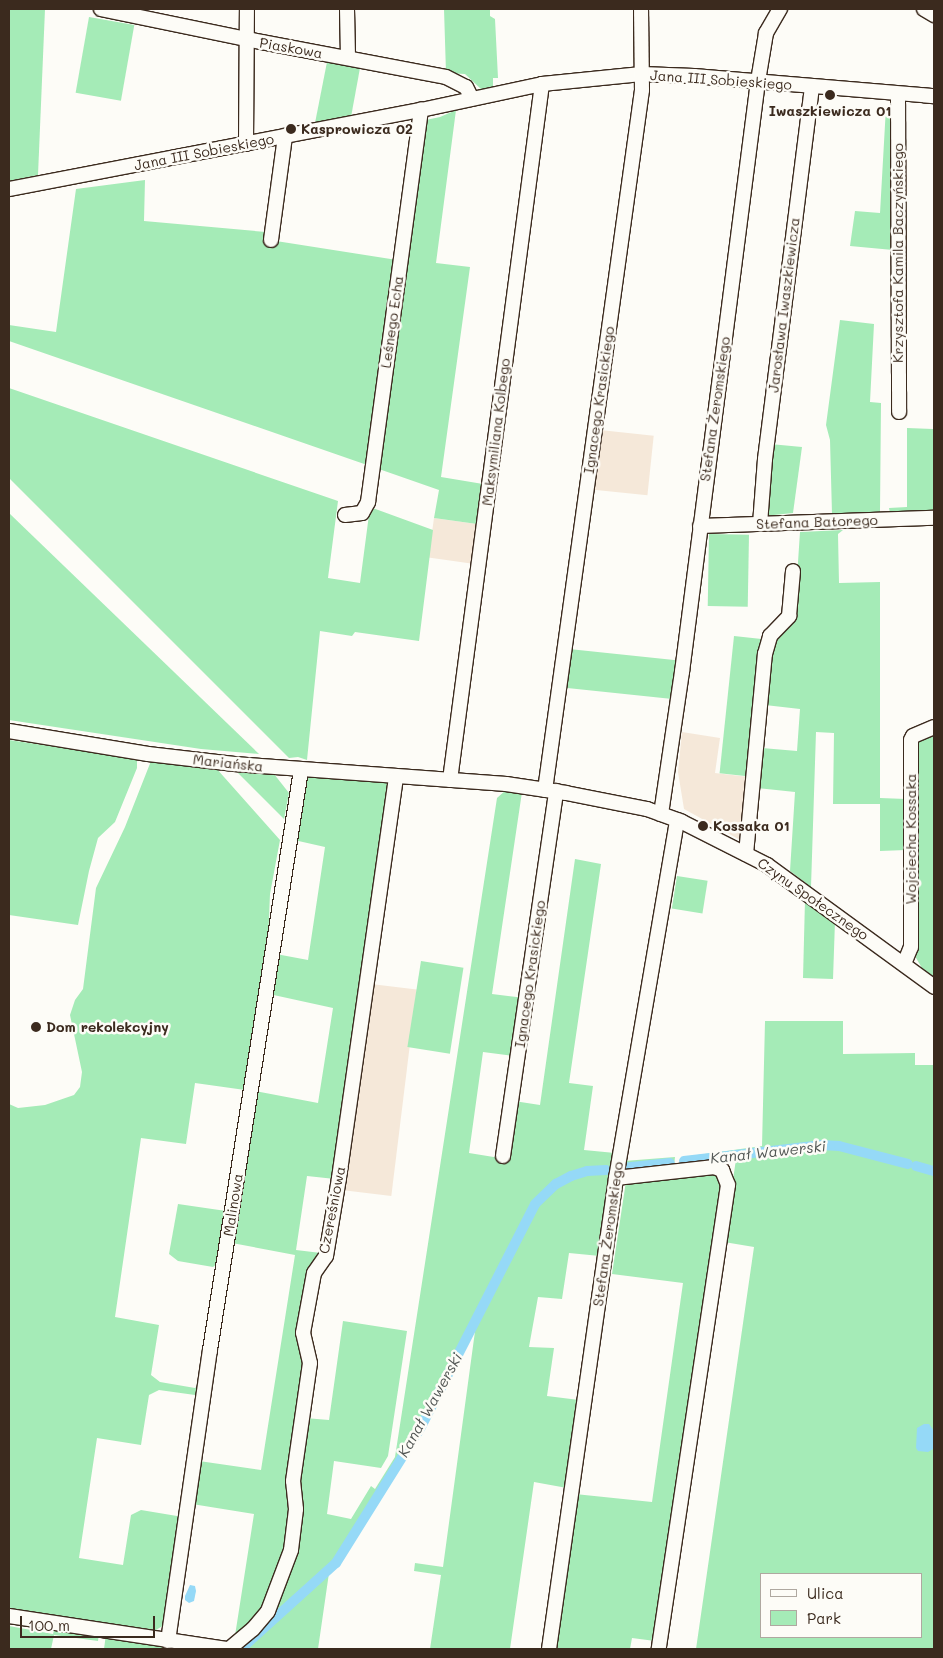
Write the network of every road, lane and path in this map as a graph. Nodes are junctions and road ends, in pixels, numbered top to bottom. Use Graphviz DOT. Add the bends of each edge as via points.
graph roads {
  1 [pos="101,9"];
  2 [pos="247,9"];
  3 [pos="347,9"];
  4 [pos="641,9"];
  5 [pos="780,9"];
  6 [pos="924,9"];
  7 [pos="148,14"];
  8 [pos="934,16"];
  9 [pos="246,40"];
  10 [pos="348,58"];
  11 [pos="642,74"];
  12 [pos="758,81"];
  13 [pos="542,84"];
  14 [pos="812,86"];
  15 [pos="898,94"];
  16 [pos="934,96"];
  17 [pos="472,99"];
  18 [pos="420,110"];
  19 [pos="285,136"];
  20 [pos="246,144"];
  21 [pos="9,189"];
  22 [pos="271,240"];
  23 [pos="899,412"];
  24 [pos="345,515"];
  25 [pos="934,518"];
  26 [pos="760,524"];
  27 [pos="700,526"];
  28 [pos="793,571"];
  29 [pos="934,727"];
  30 [pos="9,731"];
  31 [pos="301,770"];
  32 [pos="396,777"];
  33 [pos="450,780"];
  34 [pos="551,791"];
  35 [pos="661,814"];
  36 [pos="677,820"];
  37 [pos="746,854"];
  38 [pos="904,964"];
  39 [pos="934,987"];
  40 [pos="503,1156"];
  41 [pos="616,1178"];
  42 [pos="9,1616"];
  43 [pos="168,1641"];
  44 [pos="228,1649"];
  45 [pos="549,1649"];
  46 [pos="659,1649"];
  1 -- 7 [label="street, Piaskowa"];
  2 -- 9 [label="street"];
  3 -- 10 [label="street"];
  4 -- 11 [label="street, Ignacego Krasickiego"];
  5 -- 12 [label="street, Stefana Żeromskiego" via="766,33"];
  6 -- 8 [label="street"];
  7 -- 9 [label="street, Piaskowa"];
  9 -- 10 [label="street, Piaskowa"];
  9 -- 20 [label="street"];
  10 -- 17 [label="street, Piaskowa" via="446,77 466,87"];
  11 -- 12 [label="street, Jana III Sobieskiego"];
  11 -- 13 [label="street, Jana III Sobieskiego"];
  11 -- 34 [label="street, Ignacego Krasickiego"];
  12 -- 14 [label="street, Jana III Sobieskiego"];
  12 -- 27 [label="street, Stefana Żeromskiego"];
  13 -- 17 [label="street, Jana III Sobieskiego"];
  13 -- 33 [label="street, Maksymiliana Kolbego"];
  14 -- 15 [label="street, Jana III Sobieskiego"];
  14 -- 26 [label="street, Jarosława Iwaszkiewicza" via="766,449"];
  15 -- 16 [label="street, Jana III Sobieskiego"];
  15 -- 23 [label="street, Krzysztofa Kamila Baczyńskiego"];
  17 -- 18 [label="street, Jana III Sobieskiego"];
  18 -- 19 [label="street, Jana III Sobieskiego"];
  18 -- 24 [label="street, Leśnego Echa" via="368,502 362,513"];
  19 -- 20 [label="street, Jana III Sobieskiego"];
  19 -- 22 [label="street"];
  20 -- 21 [label="street, Jana III Sobieskiego"];
  25 -- 26 [label="street, Stefana Batorego"];
  26 -- 27 [label="street, Stefana Batorego"];
  27 -- 35 [label="street, Stefana Żeromskiego"];
  28 -- 37 [label="street" via="788,616 770,636 765,654"];
  29 -- 38 [label="street, Wojciecha Kossaka" via="911,740 911,947"];
  30 -- 31 [label="street, Mariańska" via="148,754"];
  31 -- 32 [label="street, Mariańska"];
  31 -- 43 [label="street, Malinowa"];
  32 -- 33 [label="street, Mariańska"];
  32 -- 44 [label="street, Czereśniowa" via="339,1178 326,1256 314,1273 304,1333 310,1363 293,1481 296,1509 291,1550 268,1611 253,1629"];
  33 -- 34 [label="street, Czynu Społecznego"];
  34 -- 35 [label="street, Czynu Społecznego" via="617,802"];
  34 -- 40 [label="street, Ignacego Krasickiego"];
  35 -- 36 [label="street, Czynu Społecznego"];
  36 -- 37 [label="street, Czynu Społecznego"];
  36 -- 41 [label="street, Stefana Żeromskiego"];
  37 -- 38 [label="street, Czynu Społecznego" via="772,868"];
  38 -- 39 [label="street, Czynu Społecznego"];
  41 -- 45 [label="street, Stefana Żeromskiego"];
  41 -- 46 [label="street" via="714,1167 722,1170 728,1185"];
  42 -- 43 [label="street"];
  43 -- 44 [label="street"];
}
